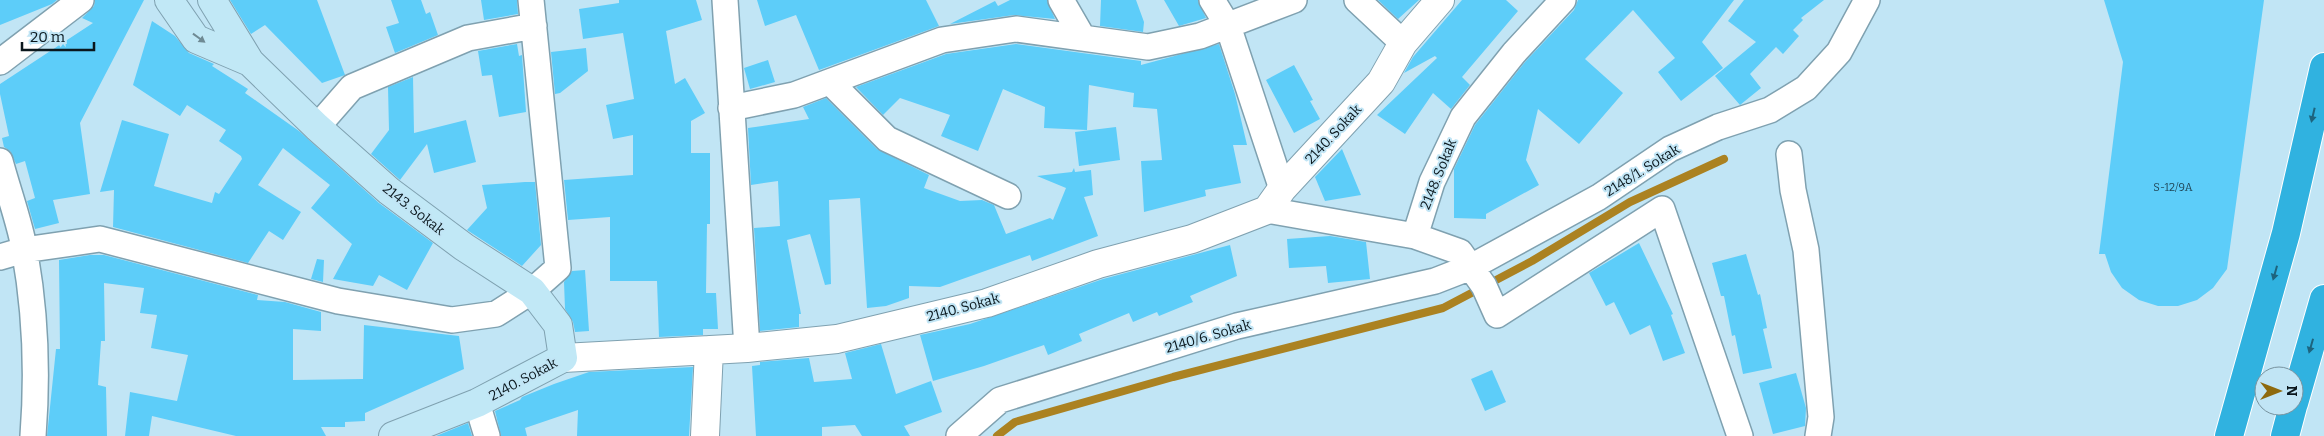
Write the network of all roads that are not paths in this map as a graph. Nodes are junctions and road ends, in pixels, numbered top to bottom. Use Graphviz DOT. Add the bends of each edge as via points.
graph roads {
  1 [pos="80,0"];
  2 [pos="169,0"];
  3 [pos="212,0"];
  4 [pos="531,0"];
  5 [pos="725,0"];
  6 [pos="1061,0"];
  7 [pos="1212,0"];
  8 [pos="1294,0"];
  9 [pos="1357,0"];
  10 [pos="1440,0"];
  11 [pos="1563,0"];
  12 [pos="1867,0"];
  13 [pos="534,26"];
  14 [pos="1228,26"];
  15 [pos="1083,38"];
  16 [pos="1403,43"];
  17 [pos="0,62"];
  18 [pos="250,62"];
  19 [pos="2324,67"];
  20 [pos="830,82"];
  21 [pos="731,108"];
  22 [pos="317,127"];
  23 [pos="1789,154"];
  24 [pos="0,161"];
  25 [pos="1008,196"];
  26 [pos="1275,199"];
  27 [pos="1415,236"];
  28 [pos="24,250"];
  29 [pos="0,257"];
  30 [pos="1471,267"];
  31 [pos="532,291"];
  32 [pos="2324,299"];
  33 [pos="747,348"];
  34 [pos="709,350"];
  35 [pos="563,358"];
  36 [pos="2304,370"];
  37 [pos="476,403"];
  38 [pos="2291,416"];
  39 [pos="33,436"];
  40 [pos="393,436"];
  41 [pos="487,436"];
  42 [pos="705,436"];
  43 [pos="959,436"];
  44 [pos="1740,436"];
  45 [pos="1818,436"];
  46 [pos="2229,436"];
  47 [pos="2285,436"];
  1 -- 17 [label="street"];
  2 -- 18 [label="main road, 2143. Sokak, one-way" via="196,38"];
  3 -- 18 [label="main road, 2143. Sokak"];
  4 -- 13 [label="street"];
  5 -- 21 [label="street"];
  6 -- 15 [label="street"];
  7 -- 14 [label="street"];
  8 -- 14 [label="street"];
  9 -- 16 [label="street"];
  10 -- 16 [label="street, 2140. Sokak"];
  11 -- 27 [label="street, 2148. Sokak" via="1462,117 1432,182"];
  12 -- 30 [label="street, 2148/1. Sokak" via="1839,52 1806,88 1770,110 1718,127 1670,149 1599,197"];
  13 -- 22 [label="street" via="468,38 352,87"];
  13 -- 31 [label="street" via="558,268"];
  14 -- 15 [label="street" via="1200,36 1148,47"];
  14 -- 26 [label="street"];
  15 -- 20 [label="street" via="1016,29 942,40"];
  16 -- 26 [label="street, 2140. Sokak" via="1381,82"];
  18 -- 22 [label="main road, 2143. Sokak"];
  19 -- 46 [label="highway, one-way" via="2286,233"];
  20 -- 21 [label="street" via="794,95"];
  20 -- 25 [label="street" via="887,139"];
  21 -- 33 [label="street"];
  22 -- 31 [label="main road, 2143. Sokak" via="389,191 464,248"];
  23 -- 45 [label="street" via="1806,250 1821,417"];
  24 -- 28 [label="street"];
  26 -- 27 [label="street"];
  26 -- 33 [label="street, 2140. Sokak" via="1192,239 1098,264 987,302 838,340"];
  27 -- 30 [label="street" via="1460,252"];
  28 -- 29 [label="street"];
  28 -- 31 [label="street" via="100,240 338,301 452,320 496,314"];
  28 -- 39 [label="street" via="33,311"];
  30 -- 43 [label="street, 2140/6. Sokak" via="1434,281 1237,326 1000,400"];
  30 -- 44 [label="street" via="1497,315 1662,209"];
  31 -- 35 [label="main road, 2143. Sokak" via="558,325"];
  32 -- 36 [label="highway, one-way"];
  33 -- 34 [label="street, 2140. Sokak"];
  34 -- 35 [label="street, 2140. Sokak"];
  34 -- 42 [label="street"];
  35 -- 37 [label="main road, 2140. Sokak"];
  37 -- 40 [label="main road, 2140. Sokak"];
  37 -- 41 [label="street"];
  38 -- 47 [label="highway"];
}
